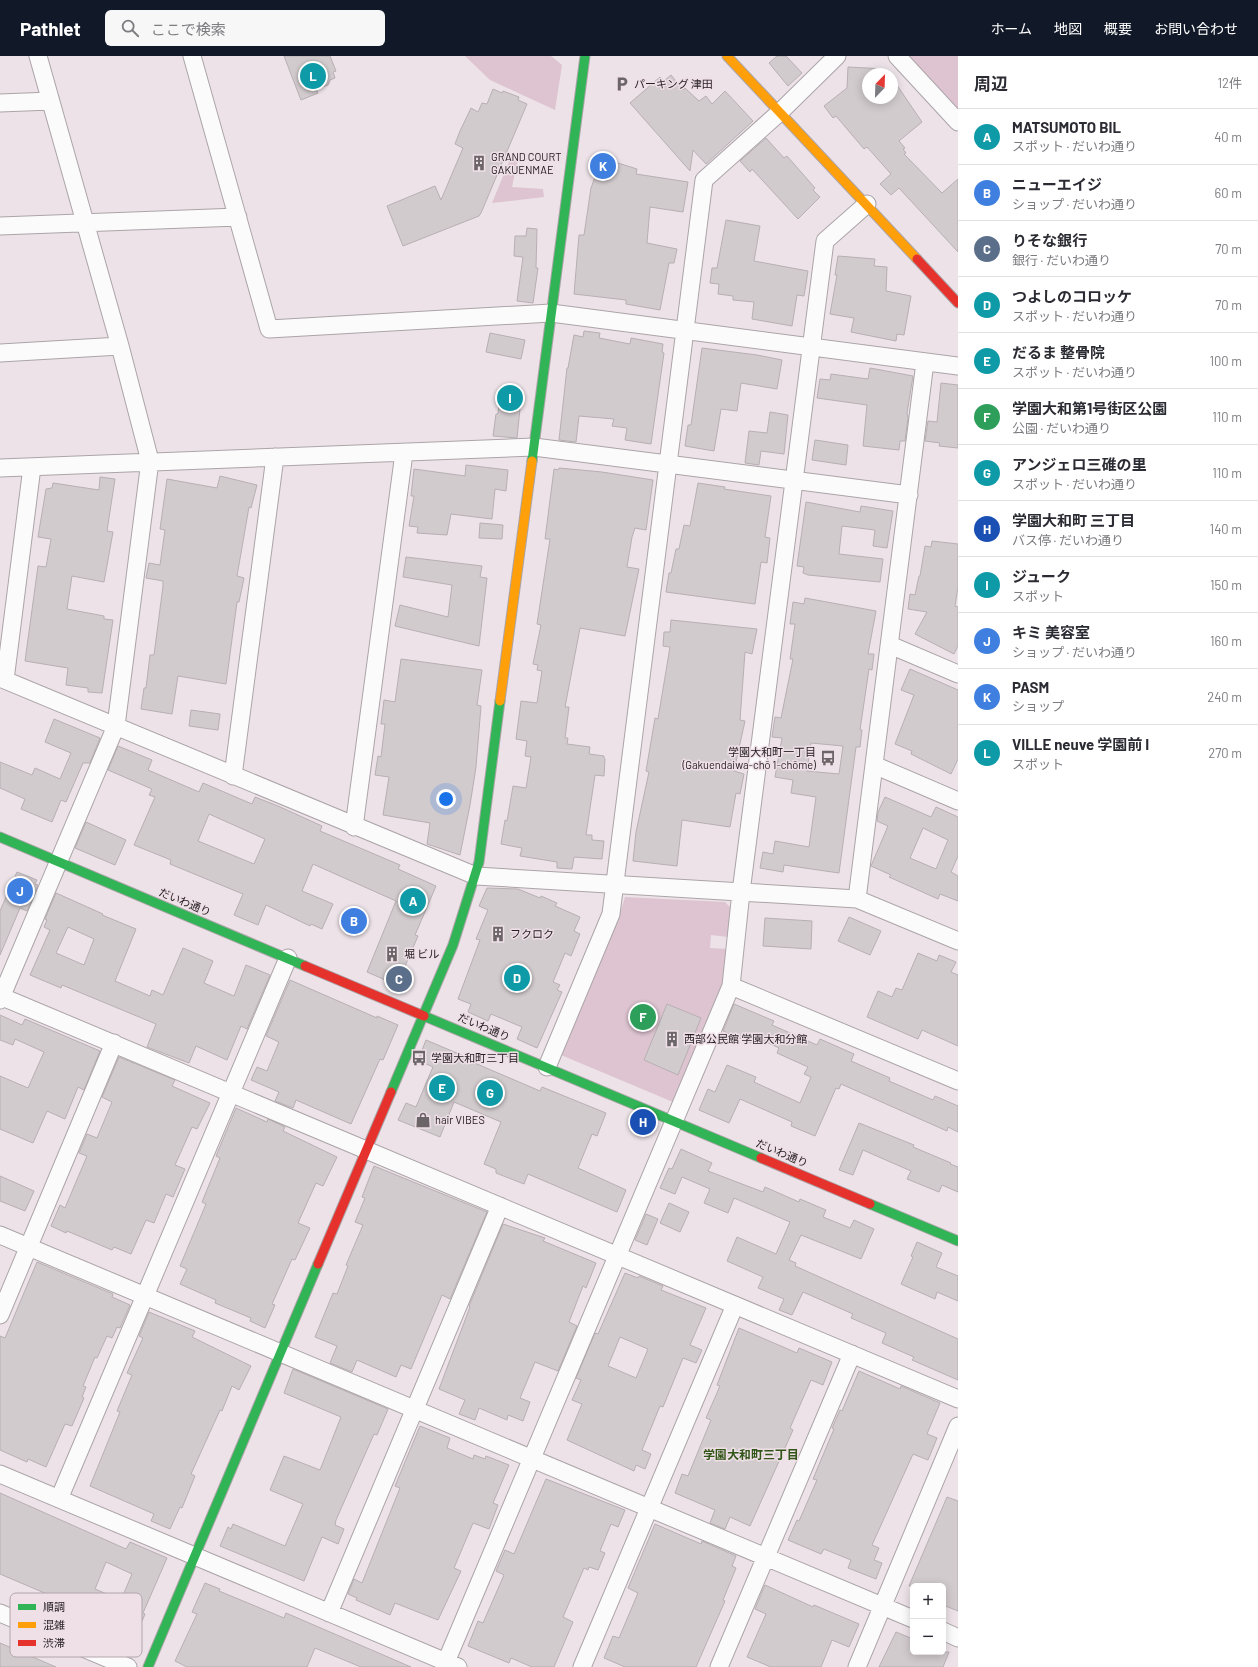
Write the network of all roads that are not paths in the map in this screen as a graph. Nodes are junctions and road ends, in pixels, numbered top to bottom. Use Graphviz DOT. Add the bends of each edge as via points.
graph roads {
  1 [pos="38,56"];
  2 [pos="192,56"];
  3 [pos="585,56"];
  4 [pos="727,56"];
  5 [pos="837,56"];
  6 [pos="897,56"];
  7 [pos="51,101"];
  8 [pos="0,103"];
  9 [pos="780,112"];
  10 [pos="958,122"];
  11 [pos="867,204"];
  12 [pos="238,217"];
  13 [pos="84,222"];
  14 [pos="0,226"];
  15 [pos="958,303"];
  16 [pos="551,313"];
  17 [pos="685,330"];
  18 [pos="120,346"];
  19 [pos="810,346"];
  20 [pos="0,353"];
  21 [pos="925,362"];
  22 [pos="958,366"];
  23 [pos="534,447"];
  24 [pos="404,453"];
  25 [pos="275,457"];
  26 [pos="150,461"];
  27 [pos="669,464"];
  28 [pos="32,467"];
  29 [pos="0,468"];
  30 [pos="794,479"];
  31 [pos="909,495"];
  32 [pos="890,645"];
  33 [pos="958,674"];
  34 [pos="2,679"];
  35 [pos="116,726"];
  36 [pos="874,765"];
  37 [pos="233,776"];
  38 [pos="958,800"];
  39 [pos="354,827"];
  40 [pos="0,837"];
  41 [pos="59,861"];
  42 [pos="476,876"];
  43 [pos="615,886"];
  44 [pos="741,892"];
  45 [pos="857,899"];
  46 [pos="958,941"];
  47 [pos="288,958"];
  48 [pos="731,986"];
  49 [pos="1,997"];
  50 [pos="422,1015"];
  51 [pos="114,1043"];
  52 [pos="547,1067"];
  53 [pos="958,1081"];
  54 [pos="231,1092"];
  55 [pos="674,1120"];
  56 [pos="366,1150"];
  57 [pos="500,1206"];
  58 [pos="0,1235"];
  59 [pos="958,1241"];
  60 [pos="29,1247"];
  61 [pos="617,1255"];
  62 [pos="145,1296"];
  63 [pos="734,1305"];
  64 [pos="0,1315"];
  65 [pos="281,1353"];
  66 [pos="852,1354"];
  67 [pos="958,1399"];
  68 [pos="415,1409"];
  69 [pos="958,1426"];
  70 [pos="532,1458"];
  71 [pos="0,1474"];
  72 [pos="59,1499"];
  73 [pos="649,1508"];
  74 [pos="194,1556"];
  75 [pos="766,1557"];
  76 [pos="883,1606"];
  77 [pos="0,1613"];
  78 [pos="329,1613"];
  79 [pos="10,1617"];
  80 [pos="910,1618"];
  81 [pos="946,1632"];
  82 [pos="958,1638"];
  83 [pos="104,1657"];
  84 [pos="452,1664"];
  85 [pos="128,1667"];
  86 [pos="148,1667"];
  87 [pos="582,1667"];
  88 [pos="719,1667"];
  89 [pos="857,1667"];
  1 -- 7 [label="street"];
  2 -- 12 [label="street"];
  3 -- 16 [label="street"];
  4 -- 9 [label="street"];
  5 -- 9 [label="street"];
  6 -- 10 [label="street"];
  7 -- 8 [label="street"];
  7 -- 13 [label="street"];
  9 -- 11 [label="street"];
  9 -- 17 [label="street" via="704,180"];
  11 -- 15 [label="street"];
  11 -- 19 [label="street" via="825,241"];
  12 -- 13 [label="street"];
  12 -- 16 [label="street" via="269,329"];
  13 -- 14 [label="street"];
  13 -- 18 [label="street"];
  16 -- 17 [label="street"];
  16 -- 23 [label="street"];
  17 -- 19 [label="street"];
  17 -- 27 [label="street"];
  18 -- 20 [label="street"];
  18 -- 26 [label="street"];
  19 -- 21 [label="street"];
  19 -- 30 [label="street"];
  21 -- 22 [label="street"];
  21 -- 31 [label="street"];
  23 -- 24 [label="street"];
  23 -- 27 [label="street"];
  23 -- 42 [label="street"];
  24 -- 25 [label="street"];
  24 -- 39 [label="street"];
  25 -- 26 [label="street"];
  25 -- 37 [label="street"];
  26 -- 28 [label="street"];
  26 -- 35 [label="street"];
  27 -- 30 [label="street"];
  27 -- 43 [label="street"];
  28 -- 29 [label="street"];
  28 -- 34 [label="street"];
  30 -- 31 [label="street"];
  30 -- 44 [label="street"];
  31 -- 32 [label="street"];
  32 -- 33 [label="street"];
  32 -- 36 [label="street"];
  34 -- 35 [label="street"];
  35 -- 37 [label="street"];
  35 -- 41 [label="street"];
  36 -- 38 [label="street"];
  36 -- 45 [label="street"];
  37 -- 39 [label="street"];
  39 -- 42 [label="street"];
  40 -- 41 [label="street, だいわ通り"];
  41 -- 47 [label="street, だいわ通り"];
  41 -- 49 [label="street"];
  42 -- 43 [label="street"];
  42 -- 50 [label="street" via="454,945"];
  43 -- 44 [label="street"];
  43 -- 52 [label="street" via="612,914"];
  44 -- 45 [label="street"];
  44 -- 48 [label="street"];
  45 -- 46 [label="street"];
  47 -- 50 [label="street, だいわ通り"];
  47 -- 54 [label="street"];
  48 -- 53 [label="street"];
  48 -- 55 [label="street"];
  49 -- 51 [label="street"];
  50 -- 52 [label="street, だいわ通り"];
  50 -- 56 [label="street"];
  51 -- 54 [label="street"];
  51 -- 60 [label="street"];
  52 -- 55 [label="street, だいわ通り"];
  54 -- 56 [label="street"];
  54 -- 62 [label="street"];
  55 -- 59 [label="street, だいわ通り"];
  55 -- 61 [label="street"];
  56 -- 57 [label="street"];
  56 -- 65 [label="street"];
  57 -- 61 [label="street"];
  57 -- 68 [label="street"];
  58 -- 60 [label="street"];
  60 -- 62 [label="street"];
  60 -- 64 [label="street"];
  61 -- 63 [label="street"];
  61 -- 70 [label="street"];
  62 -- 65 [label="street"];
  62 -- 72 [label="street"];
  63 -- 66 [label="street"];
  63 -- 73 [label="street"];
  65 -- 68 [label="street"];
  65 -- 74 [label="street"];
  66 -- 67 [label="street"];
  66 -- 75 [label="street"];
  68 -- 70 [label="street"];
  68 -- 78 [label="street"];
  69 -- 76 [label="street"];
  70 -- 73 [label="street"];
  70 -- 84 [label="street"];
  71 -- 72 [label="street"];
  72 -- 74 [label="street"];
  73 -- 75 [label="street"];
  73 -- 87 [label="street"];
  74 -- 78 [label="street"];
  74 -- 86 [label="street"];
  75 -- 76 [label="street"];
  75 -- 88 [label="street"];
  76 -- 80 [label="street"];
  76 -- 89 [label="street"];
  77 -- 79 [label="street"];
  78 -- 84 [label="street"];
  81 -- 82 [label="street"];
  83 -- 85 [label="street"];
}
